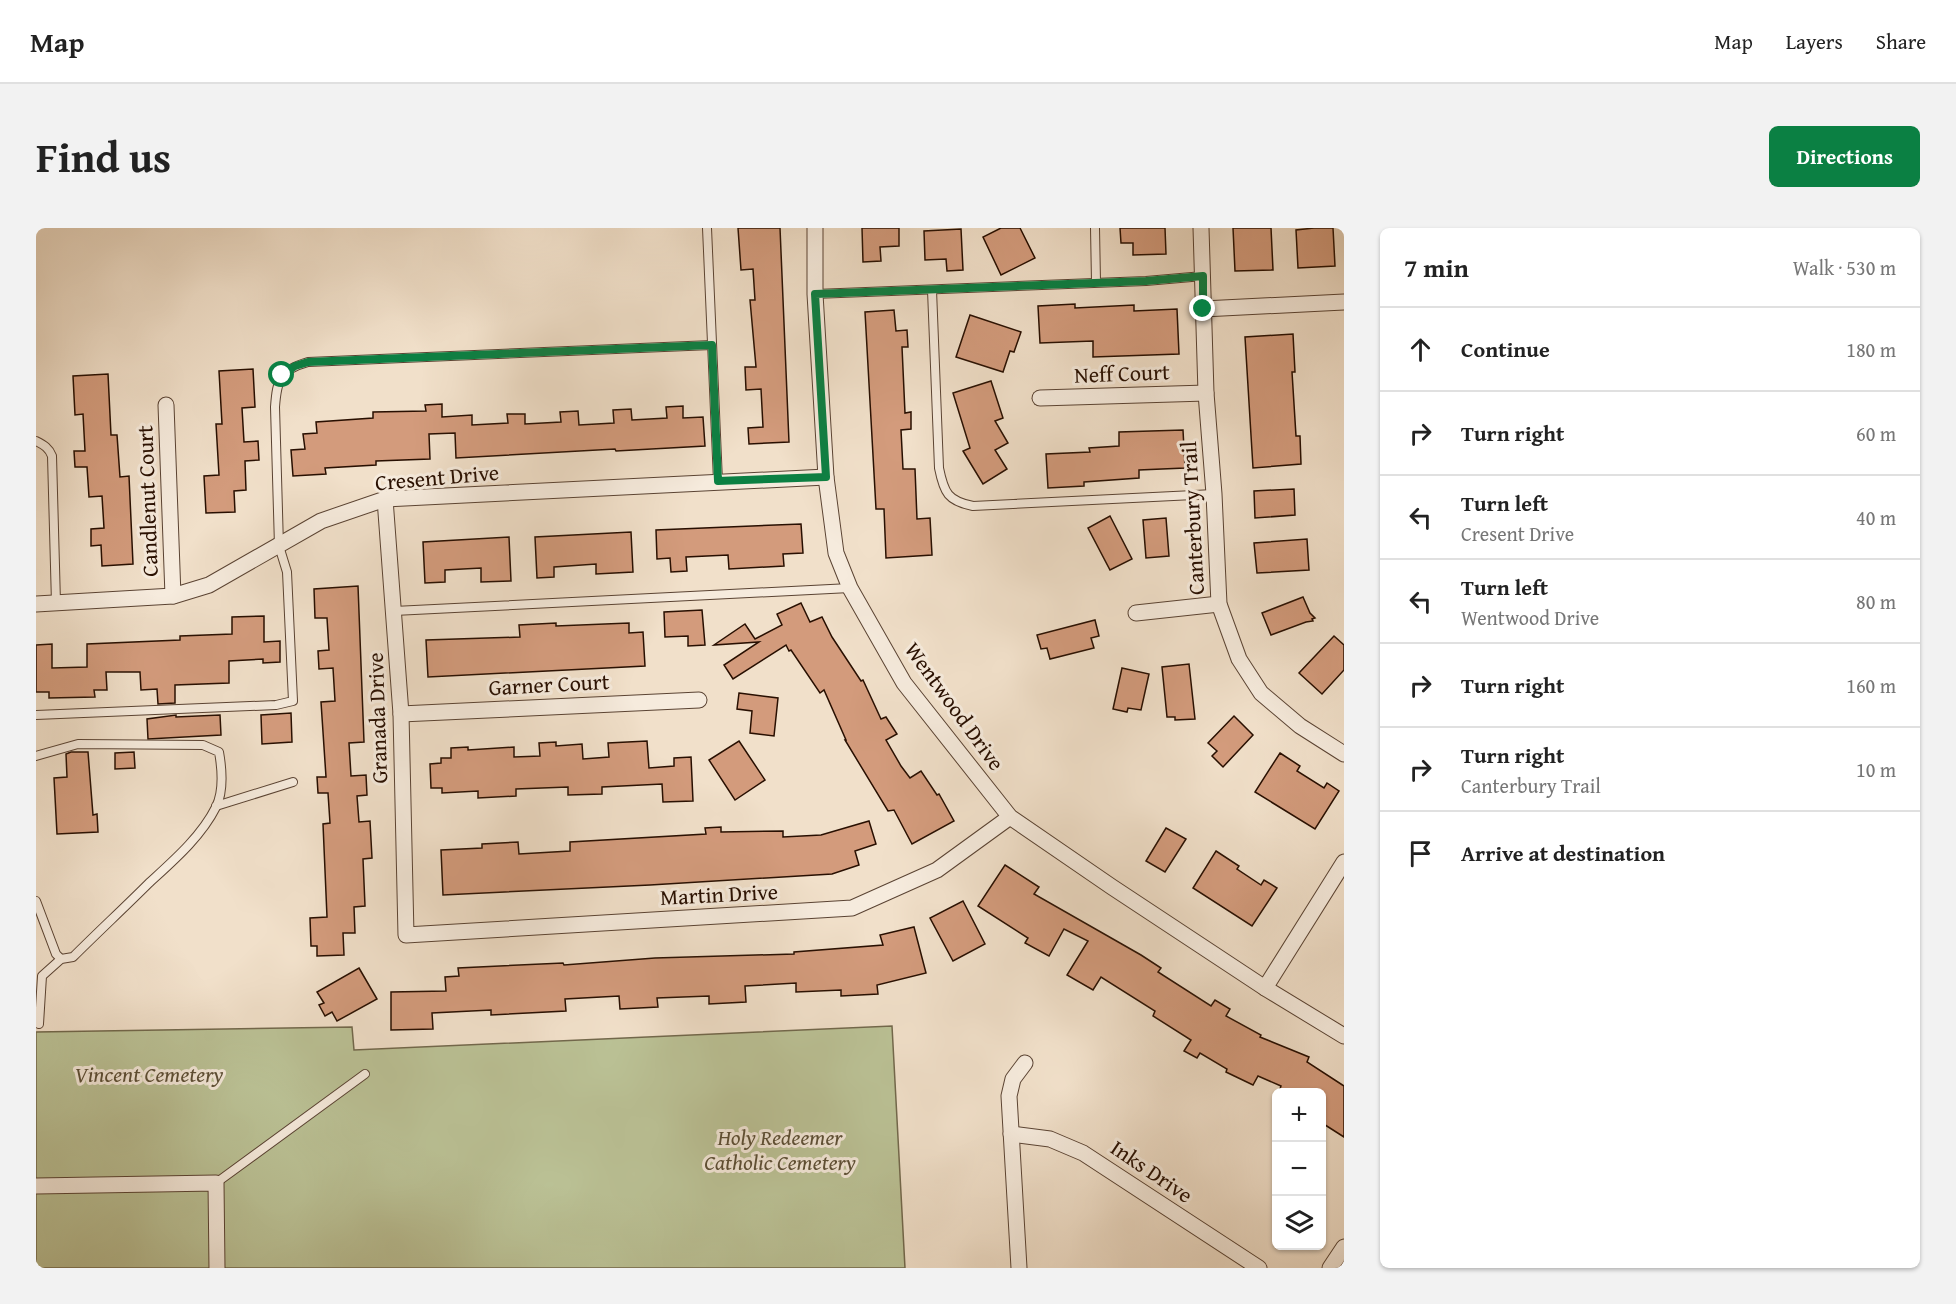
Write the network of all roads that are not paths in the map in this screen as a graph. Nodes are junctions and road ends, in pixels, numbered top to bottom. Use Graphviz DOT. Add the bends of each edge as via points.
graph roads {
  1 [pos="707,228"];
  2 [pos="815,228"];
  3 [pos="1095,228"];
  4 [pos="1201,228"];
  5 [pos="1203,276"];
  6 [pos="1096,282"];
  7 [pos="932,290"];
  8 [pos="815,294"];
  9 [pos="1344,302"];
  10 [pos="1203,309"];
  11 [pos="712,345"];
  12 [pos="1206,393"];
  13 [pos="1040,398"];
  14 [pos="166,405"];
  15 [pos="36,441"];
  16 [pos="826,477"];
  17 [pos="718,481"];
  18 [pos="1214,494"];
  19 [pos="385,499"];
  20 [pos="279,546"];
  21 [pos="850,588"];
  22 [pos="173,596"];
  23 [pos="56,603"];
  24 [pos="36,604"];
  25 [pos="1219,604"];
  26 [pos="394,611"];
  27 [pos="1136,613"];
  28 [pos="699,700"];
  29 [pos="400,714"];
  30 [pos="36,715"];
  31 [pos="1344,754"];
  32 [pos="36,756"];
  33 [pos="293,782"];
  34 [pos="216,806"];
  35 [pos="1010,817"];
  36 [pos="1344,861"];
  37 [pos="36,901"];
  38 [pos="406,935"];
  39 [pos="61,960"];
  40 [pos="1265,988"];
  41 [pos="39,1024"];
  42 [pos="1344,1036"];
  43 [pos="1025,1063"];
  44 [pos="365,1074"];
  45 [pos="1011,1134"];
  46 [pos="216,1183"];
  47 [pos="36,1186"];
  48 [pos="1344,1247"];
  49 [pos="217,1268"];
  50 [pos="1019,1268"];
  51 [pos="1258,1268"];
  52 [pos="1330,1268"];
  1 -- 11 [label="lane"];
  2 -- 8 [label="street, Wentwood Drive"];
  3 -- 6 [label="lane"];
  4 -- 5 [label="street, Canterbury Trail"];
  5 -- 6 [label="lane"];
  5 -- 10 [label="street, Canterbury Trail"];
  6 -- 7 [label="lane"];
  7 -- 8 [label="lane"];
  7 -- 18 [label="lane" via="939,468 943,488 956,502 974,506"];
  8 -- 16 [label="street, Wentwood Drive"];
  9 -- 10 [label="street"];
  10 -- 12 [label="street, Canterbury Trail"];
  11 -- 17 [label="lane"];
  11 -- 20 [label="lane" via="308,362 295,366 282,375 276,386 274,406"];
  12 -- 13 [label="street, Neff Court"];
  12 -- 18 [label="street, Canterbury Trail"];
  14 -- 22 [label="street, Candlenut Court"];
  15 -- 23 [label="lane" via="44,444 52,456"];
  16 -- 17 [label="street, Cresent Drive"];
  16 -- 21 [label="street, Wentwood Drive" via="836,553"];
  17 -- 19 [label="street, Cresent Drive"];
  18 -- 25 [label="street, Canterbury Trail"];
  19 -- 20 [label="street, Cresent Drive" via="321,521"];
  19 -- 26 [label="street, Granada Drive"];
  20 -- 22 [label="street, Cresent Drive" via="209,585"];
  20 -- 30 [label="lane" via="287,572 293,701 276,705"];
  21 -- 26 [label="lane"];
  21 -- 35 [label="street, Wentwood Drive" via="904,683"];
  22 -- 23 [label="street, Cresent Drive"];
  23 -- 24 [label="street, Cresent Drive"];
  25 -- 27 [label="street"];
  25 -- 31 [label="street, Canterbury Trail" via="1239,659 1261,693 1300,726"];
  26 -- 29 [label="street, Granada Drive"];
  28 -- 29 [label="street, Garner Court"];
  29 -- 38 [label="street, Granada Drive"];
  32 -- 34 [label="lane" via="78,744 203,745 219,752 221,785"];
  33 -- 34 [label="lane"];
  34 -- 39 [label="lane" via="179,854 73,957"];
  35 -- 38 [label="street, Martin Drive" via="937,870 852,908"];
  35 -- 40 [label="street, Wentwood Drive"];
  36 -- 40 [label="street"];
  37 -- 39 [label="lane"];
  39 -- 41 [label="lane" via="42,976"];
  40 -- 42 [label="street, Wentwood Drive"];
  43 -- 45 [label="street" via="1013,1079 1009,1096"];
  44 -- 46 [label="lane"];
  45 -- 50 [label="street"];
  45 -- 51 [label="street, Inks Drive" via="1050,1139 1083,1153"];
  46 -- 47 [label="street"];
  46 -- 49 [label="street"];
  48 -- 52 [label="street"];
}
